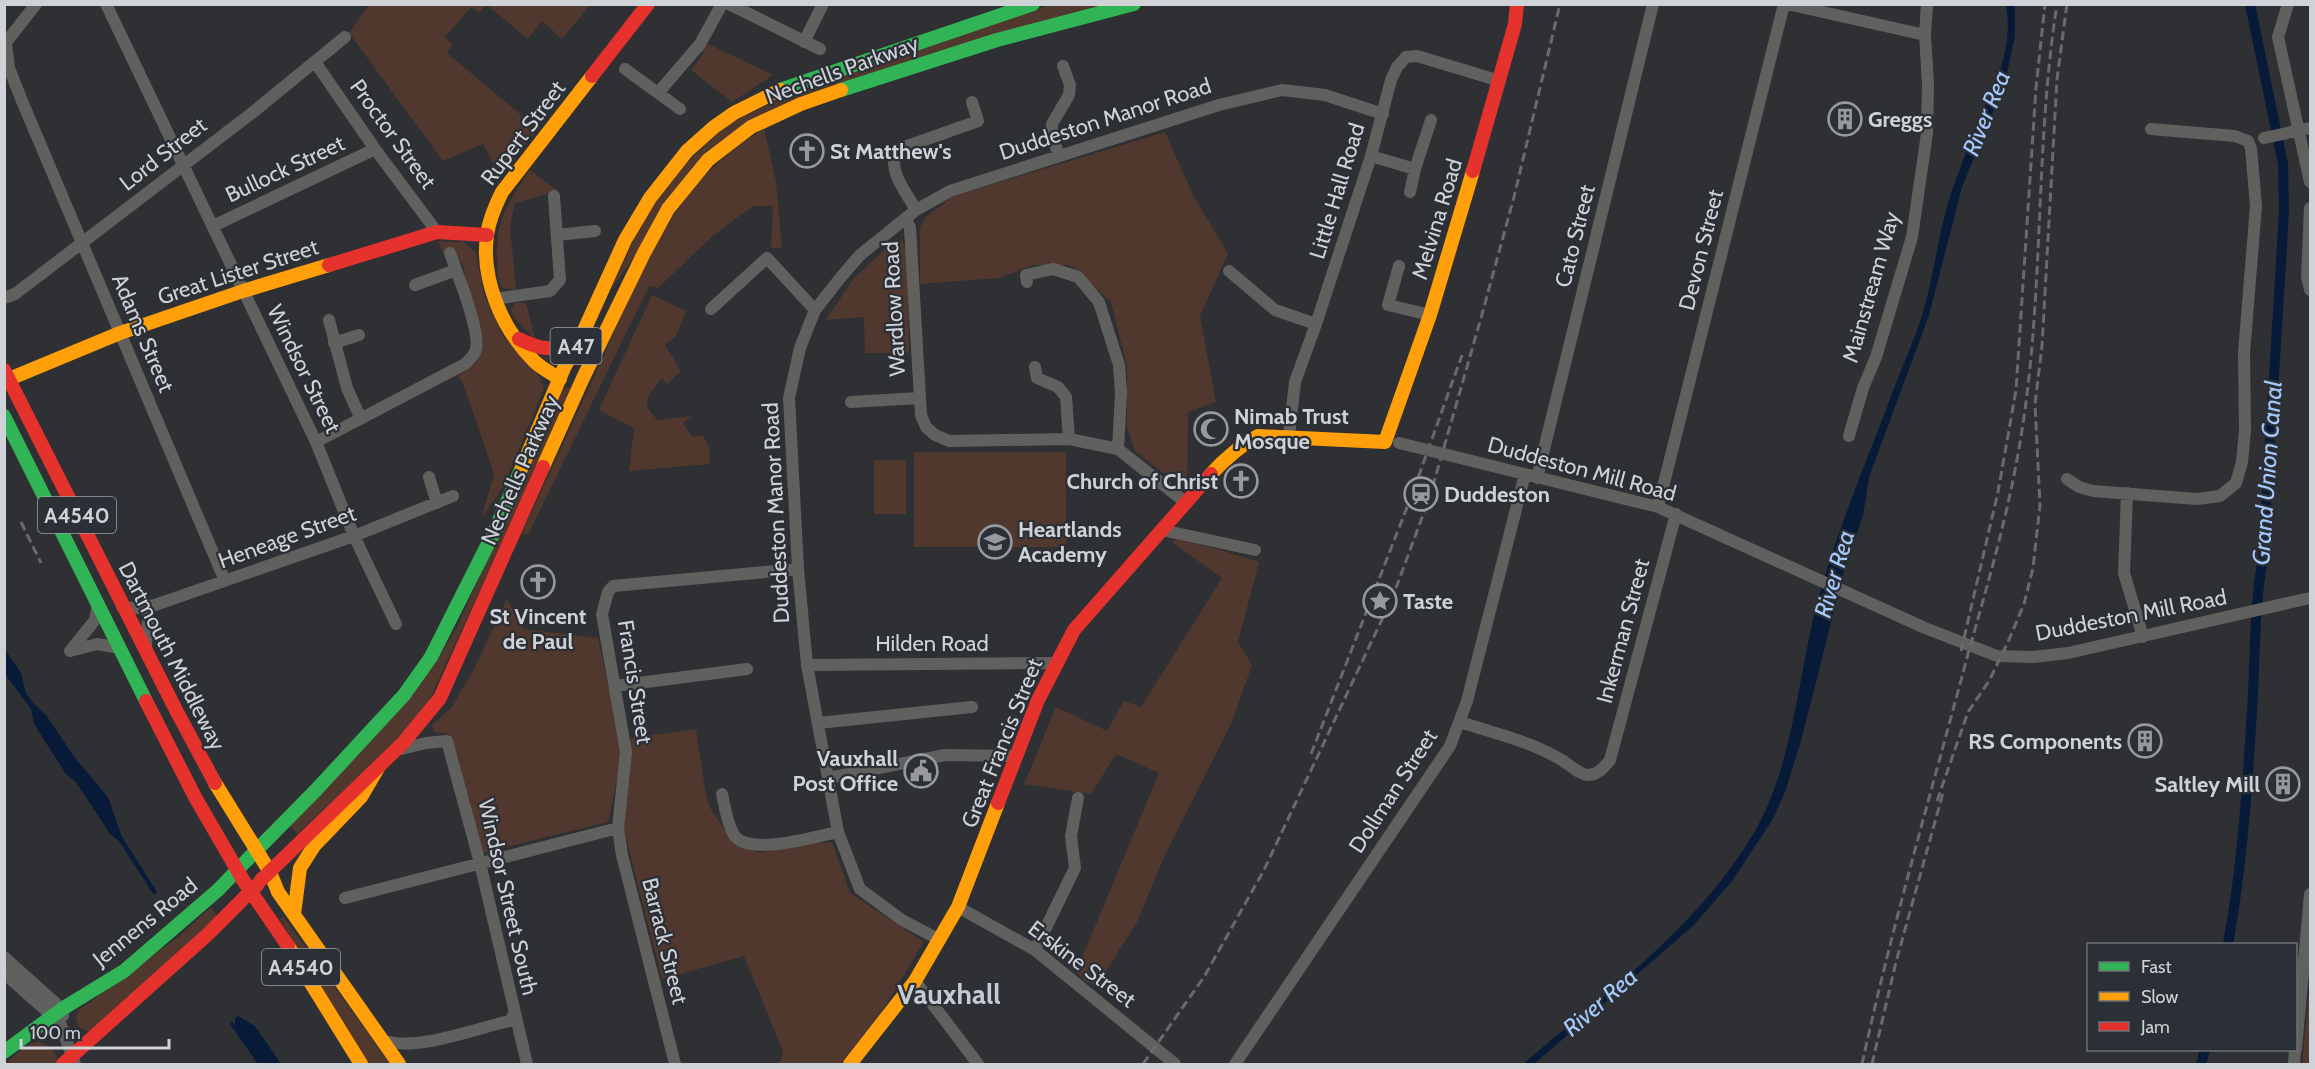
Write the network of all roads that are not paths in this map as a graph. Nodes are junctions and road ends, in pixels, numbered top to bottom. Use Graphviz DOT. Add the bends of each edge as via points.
graph roads {
  1 [pos="36,4"];
  2 [pos="106,4"];
  3 [pos="648,4"];
  4 [pos="722,4"];
  5 [pos="729,4"];
  6 [pos="823,4"];
  7 [pos="1033,4"];
  8 [pos="1134,4"];
  9 [pos="1517,4"];
  10 [pos="1653,4"];
  11 [pos="1786,4"];
  12 [pos="1927,4"];
  13 [pos="2288,4"];
  14 [pos="1925,35"];
  15 [pos="345,37"];
  16 [pos="804,42"];
  17 [pos="5,44"];
  18 [pos="820,49"];
  19 [pos="315,62"];
  20 [pos="6,63"];
  21 [pos="1064,66"];
  22 [pos="626,69"];
  23 [pos="1500,81"];
  24 [pos="4,84"];
  25 [pos="658,93"];
  26 [pos="22,101"];
  27 [pos="972,102"];
  28 [pos="680,110"];
  29 [pos="1383,114"];
  30 [pos="1431,120"];
  31 [pos="2151,129"];
  32 [pos="2300,130"];
  33 [pos="2264,138"];
  34 [pos="375,149"];
  35 [pos="1059,156"];
  36 [pos="1371,156"];
  37 [pos="184,164"];
  38 [pos="1415,168"];
  39 [pos="2310,182"];
  40 [pos="1410,192"];
  41 [pos="554,196"];
  42 [pos="2310,208"];
  43 [pos="916,210"];
  44 [pos="906,219"];
  45 [pos="213,226"];
  46 [pos="437,231"];
  47 [pos="595,231"];
  48 [pos="487,235"];
  49 [pos="556,235"];
  50 [pos="83,242"];
  51 [pos="450,253"];
  52 [pos="1399,266"];
  53 [pos="456,270"];
  54 [pos="1230,271"];
  55 [pos="1026,275"];
  56 [pos="415,285"];
  57 [pos="2310,290"];
  58 [pos="243,291"];
  59 [pos="4,298"];
  60 [pos="494,299"];
  61 [pos="711,309"];
  62 [pos="815,310"];
  63 [pos="1430,315"];
  64 [pos="329,320"];
  65 [pos="1316,324"];
  66 [pos="120,333"];
  67 [pos="360,335"];
  68 [pos="516,337"];
  69 [pos="581,337"];
  70 [pos="334,343"];
  71 [pos="570,375"];
  72 [pos="1035,376"];
  73 [pos="6,377"];
  74 [pos="859,398"];
  75 [pos="920,398"];
  76 [pos="4,416"];
  77 [pos="360,417"];
  78 [pos="1289,435"];
  79 [pos="1849,436"];
  80 [pos="1069,439"];
  81 [pos="316,442"];
  82 [pos="1385,442"];
  83 [pos="1118,449"];
  84 [pos="1531,476"];
  85 [pos="429,477"];
  86 [pos="2067,479"];
  87 [pos="2127,493"];
  88 [pos="453,496"];
  89 [pos="437,502"];
  90 [pos="1185,502"];
  91 [pos="1658,507"];
  92 [pos="1676,514"];
  93 [pos="1162,530"];
  94 [pos="354,536"];
  95 [pos="1255,550"];
  96 [pos="798,569"];
  97 [pos="225,581"];
  98 [pos="2310,598"];
  99 [pos="98,605"];
  100 [pos="122,607"];
  101 [pos="149,607"];
  102 [pos="396,624"];
  103 [pos="2143,637"];
  104 [pos="120,648"];
  105 [pos="146,651"];
  106 [pos="1057,663"];
  107 [pos="807,665"];
  108 [pos="747,669"];
  109 [pos="615,686"];
  110 [pos="972,707"];
  111 [pos="1460,722"];
  112 [pos="818,723"];
  113 [pos="397,750"];
  114 [pos="1017,756"];
  115 [pos="378,768"];
  116 [pos="828,778"];
  117 [pos="722,794"];
  118 [pos="1078,798"];
  119 [pos="618,828"];
  120 [pos="838,831"];
  121 [pos="480,863"];
  122 [pos="254,870"];
  123 [pos="2310,894"];
  124 [pos="345,898"];
  125 [pos="958,907"];
  126 [pos="294,914"];
  127 [pos="2309,918"];
  128 [pos="940,940"];
  129 [pos="1035,950"];
  130 [pos="4,957"];
  131 [pos="4,973"];
  132 [pos="915,981"];
  133 [pos="514,1014"];
  134 [pos="58,1016"];
  135 [pos="2297,1030"];
  136 [pos="382,1040"];
  137 [pos="416,1044"];
  138 [pos="4,1052"];
  139 [pos="68,1060"];
  140 [pos="398,1064"];
  141 [pos="361,1065"];
  142 [pos="527,1065"];
  143 [pos="675,1065"];
  144 [pos="850,1065"];
  145 [pos="978,1065"];
  146 [pos="1175,1065"];
  147 [pos="1235,1065"];
  1 -- 17 [label="street"];
  2 -- 37 [label="street, Windsor Street"];
  3 -- 48 [label="main road, Rupert Street" via="502,192"];
  4 -- 25 [label="street" via="700,44"];
  5 -- 16 [label="street"];
  6 -- 16 [label="street"];
  7 -- 69 [label="main road, Nechells Parkway / A47" via="782,89 714,127 687,151 650,198"];
  8 -- 71 [label="main road, Nechells Parkway" via="874,78 759,123 708,160 668,209 602,312"];
  9 -- 23 [label="main road, Melvina Road"];
  10 -- 84 [label="street, Cato Street"];
  11 -- 14 [label="street"];
  11 -- 91 [label="street, Devon Street"];
  12 -- 14 [label="street, Mainstream Way"];
  13 -- 32 [label="street" via="2278,37"];
  14 -- 79 [label="street, Mainstream Way" via="1927,133 1912,237"];
  15 -- 19 [label="street, Lord Street"];
  16 -- 18 [label="street"];
  17 -- 20 [label="street, Adams Street"];
  19 -- 34 [label="street, Proctor Street"];
  19 -- 37 [label="street, Lord Street"];
  20 -- 26 [label="street, Adams Street"];
  21 -- 35 [label="street" via="1075,84 1052,124"];
  22 -- 25 [label="street"];
  23 -- 29 [label="street, Little Hall Road" via="1418,56 1406,57 1391,80"];
  23 -- 63 [label="main road, Melvina Road"];
  24 -- 26 [label="street, Adams Street"];
  25 -- 28 [label="street"];
  26 -- 50 [label="street, Adams Street"];
  27 -- 43 [label="street" via="978,125 898,149 895,154 894,170"];
  29 -- 35 [label="street, Duddeston Manor Road" via="1325,95 1282,90 1219,105"];
  29 -- 36 [label="street, Little Hall Road"];
  30 -- 38 [label="street"];
  31 -- 87 [label="street" via="2235,136 2248,141 2251,148 2256,206 2244,353 2246,430 2236,483 2220,496 2198,499"];
  32 -- 33 [label="street"];
  32 -- 39 [label="street"];
  34 -- 45 [label="street, Bullock Street"];
  34 -- 46 [label="street, Proctor Street"];
  35 -- 43 [label="street, Duddeston Manor Road" via="950,191"];
  36 -- 38 [label="street"];
  36 -- 65 [label="street, Little Hall Road"];
  37 -- 45 [label="street, Windsor Street"];
  37 -- 50 [label="street, Lord Street"];
  38 -- 40 [label="street"];
  41 -- 49 [label="street"];
  42 -- 57 [label="street"];
  43 -- 44 [label="street, Duddeston Manor Road"];
  44 -- 62 [label="street, Duddeston Manor Road" via="860,255"];
  44 -- 75 [label="street, Wardlow Road" via="910,228"];
  45 -- 58 [label="street, Windsor Street"];
  46 -- 48 [label="main road, Great Lister Street"];
  46 -- 58 [label="main road, Great Lister Street"];
  47 -- 49 [label="street"];
  48 -- 60 [label="main road, Rupert Street" via="485,251"];
  49 -- 60 [label="street" via="560,280 555,287"];
  50 -- 59 [label="street, Lord Street" via="15,294"];
  50 -- 66 [label="street, Adams Street"];
  51 -- 53 [label="street"];
  52 -- 63 [label="street" via="1388,305"];
  53 -- 56 [label="street"];
  53 -- 77 [label="street" via="477,340 475,353 465,364"];
  54 -- 65 [label="street" via="1275,310"];
  55 -- 83 [label="street" via="1053,269 1078,277 1099,302 1119,365"];
  58 -- 66 [label="main road, Great Lister Street"];
  58 -- 81 [label="street, Windsor Street"];
  60 -- 68 [label="main road, Rupert Street"];
  61 -- 62 [label="street" via="767,258"];
  62 -- 96 [label="street, Duddeston Manor Road" via="800,348 789,398"];
  63 -- 82 [label="main road, Melvina Road"];
  64 -- 70 [label="street"];
  65 -- 78 [label="street, Little Hall Road" via="1295,382"];
  66 -- 73 [label="main road, Great Lister Street"];
  66 -- 97 [label="street, Adams Street"];
  67 -- 70 [label="street"];
  68 -- 69 [label="main road" via="538,349 554,351"];
  68 -- 71 [label="main road, Rupert Street" via="533,360"];
  69 -- 71 [label="main road, Nechells Parkway / A47"];
  70 -- 77 [label="street"];
  71 -- 113 [label="main road, Nechells Parkway / A47" via="460,658 440,698"];
  71 -- 122 [label="main road, Nechells Parkway / A47" via="431,657 404,695 316,790"];
  72 -- 80 [label="street" via="1059,387 1066,397"];
  73 -- 100 [label="main road, Dartmouth Middleway / A4540"];
  74 -- 75 [label="street, Wardlow Road"];
  75 -- 80 [label="street, Wardlow Road" via="926,428 949,441"];
  76 -- 99 [label="main road, Dartmouth Middleway / A4540"];
  77 -- 81 [label="street"];
  78 -- 82 [label="main road, Great Francis Street"];
  78 -- 90 [label="main road, Great Francis Street" via="1258,436 1245,443"];
  80 -- 83 [label="street, Wardlow Road"];
  81 -- 94 [label="street, Windsor Street"];
  82 -- 84 [label="street, Duddeston Mill Road, bridge"];
  83 -- 90 [label="street, Wardlow Road"];
  84 -- 91 [label="street, Duddeston Mill Road"];
  84 -- 111 [label="street, Dollman Street"];
  85 -- 89 [label="street"];
  86 -- 87 [label="street" via="2093,491"];
  87 -- 103 [label="street" via="2124,573"];
  88 -- 89 [label="street, Heneage Street"];
  89 -- 94 [label="street, Heneage Street"];
  90 -- 93 [label="main road, Great Francis Street"];
  91 -- 92 [label="street, Duddeston Mill Road"];
  92 -- 103 [label="street, Duddeston Mill Road" via="1925,628 1997,656 2068,653"];
  92 -- 111 [label="street, Inkerman Street" via="1610,760 1602,770 1582,774 1526,742"];
  93 -- 95 [label="street"];
  93 -- 106 [label="main road, Great Francis Street" via="1074,630"];
  94 -- 97 [label="street, Heneage Street"];
  94 -- 102 [label="street, Windsor Street"];
  96 -- 107 [label="street, Duddeston Manor Road"];
  96 -- 109 [label="street, Francis Street" via="613,586 602,614"];
  97 -- 101 [label="street, Heneage Street"];
  98 -- 103 [label="street, Duddeston Mill Road"];
  99 -- 104 [label="main road, Dartmouth Middleway / A4540"];
  99 -- 104 [label="street" via="96,620 70,651 97,644"];
  100 -- 101 [label="street, Heneage Street"];
  100 -- 105 [label="main road, Dartmouth Middleway / A4540"];
  101 -- 105 [label="street"];
  104 -- 122 [label="main road, Dartmouth Middleway / A4540" via="195,797"];
  105 -- 122 [label="main road, Dartmouth Middleway / A4540" via="213,779"];
  106 -- 107 [label="street, Hilden Road"];
  106 -- 114 [label="main road, Great Francis Street"];
  107 -- 112 [label="street, Duddeston Manor Road"];
  108 -- 109 [label="street"];
  109 -- 119 [label="street, Francis Street" via="626,752"];
  110 -- 112 [label="street"];
  111 -- 147 [label="street, Dollman Street" via="1450,746"];
  112 -- 116 [label="street, Duddeston Manor Road"];
  113 -- 115 [label="main road, Nechells Parkway / A47"];
  113 -- 121 [label="street, Windsor Street South" via="447,741"];
  114 -- 116 [label="street" via="945,755"];
  114 -- 125 [label="main road, Great Francis Street"];
  115 -- 122 [label="main road, Nechells Parkway / A47"];
  115 -- 126 [label="main road" via="361,797 314,846 300,868"];
  116 -- 120 [label="street, Duddeston Manor Road"];
  117 -- 120 [label="street" via="735,837 750,844 764,846"];
  118 -- 129 [label="street" via="1071,836 1075,868"];
  119 -- 121 [label="street"];
  119 -- 143 [label="street, Barrack Street"];
  120 -- 128 [label="street, Duddeston Manor Road" via="860,889 902,920"];
  121 -- 124 [label="street"];
  121 -- 133 [label="street, Windsor Street South"];
  122 -- 126 [label="main road, A4540"];
  122 -- 134 [label="main road, Jennens Road" via="218,890 124,971"];
  122 -- 139 [label="main road, Jennens Road" via="207,935"];
  122 -- 141 [label="main road, A4540" via="296,958"];
  123 -- 127 [label="street"];
  125 -- 128 [label="main road, Great Francis Street"];
  125 -- 129 [label="street, Erskine Street"];
  126 -- 136 [label="main road, A4540"];
  127 -- 135 [label="street"];
  128 -- 132 [label="main road, Great Francis Street"];
  129 -- 146 [label="street, Erskine Street"];
  130 -- 134 [label="street"];
  131 -- 134 [label="street"];
  132 -- 144 [label="main road, Great Francis Street"];
  132 -- 145 [label="street"];
  133 -- 137 [label="street" via="510,1021"];
  133 -- 142 [label="street, Windsor Street South"];
  134 -- 138 [label="main road, Jennens Road"];
  134 -- 139 [label="street"];
  136 -- 137 [label="street"];
  136 -- 140 [label="main road, A4540"];
  137 -- 140 [label="street"];
}
